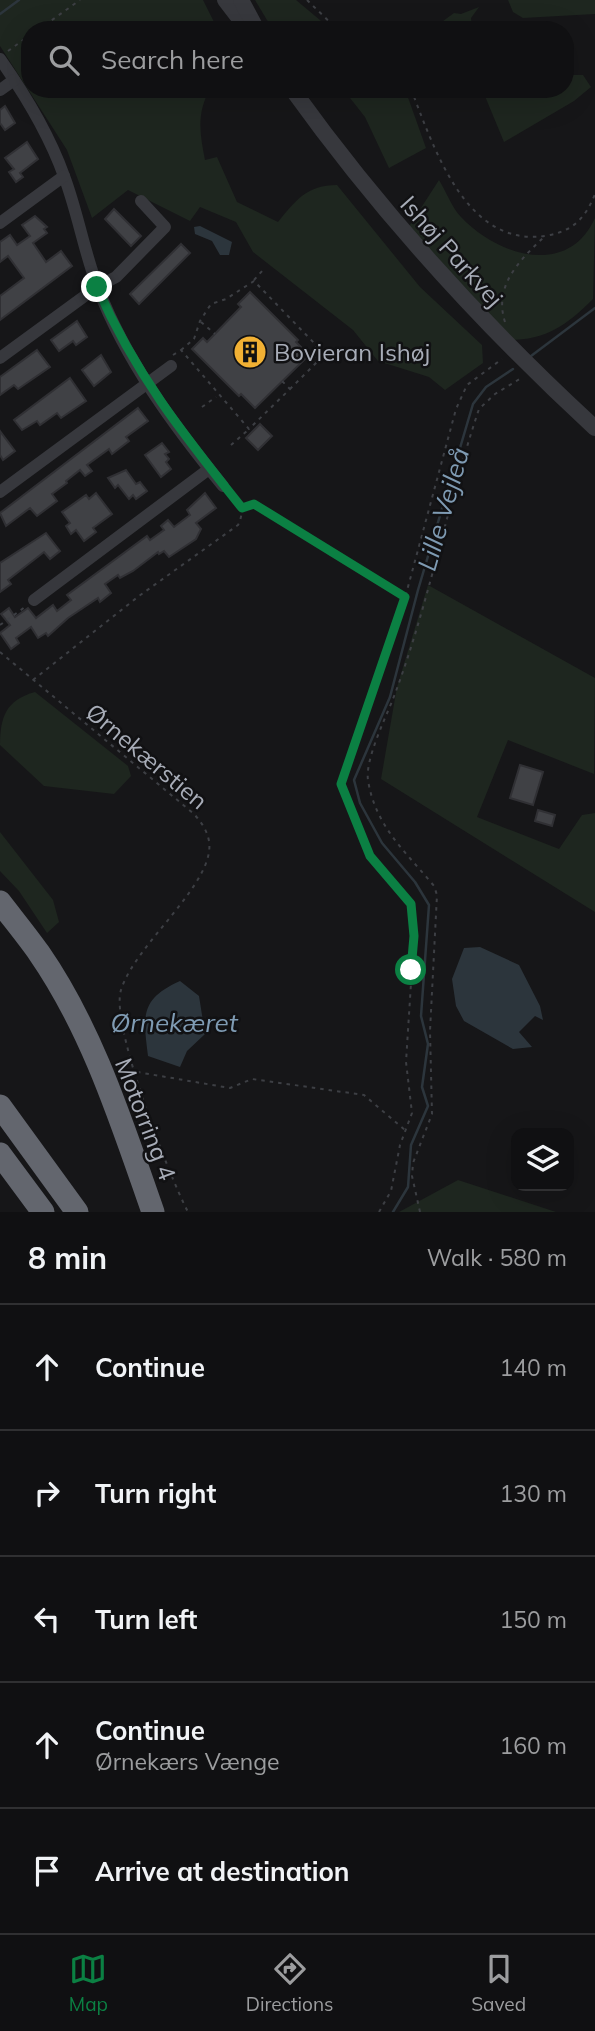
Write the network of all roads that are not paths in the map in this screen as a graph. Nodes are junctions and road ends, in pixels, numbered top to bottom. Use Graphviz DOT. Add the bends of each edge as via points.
graph roads {
  1 [pos="225,0"];
  2 [pos="241,0"];
  3 [pos="241,21"];
  4 [pos="253,21"];
  5 [pos="0,58"];
  6 [pos="15,80"];
  7 [pos="0,90"];
  8 [pos="21,90"];
  9 [pos="26,98"];
  10 [pos="298,98"];
  11 [pos="64,176"];
  12 [pos="141,201"];
  13 [pos="0,223"];
  14 [pos="97,287"];
  15 [pos="0,358"];
  16 [pos="169,363"];
  17 [pos="146,382"];
  18 [pos="595,428"];
  19 [pos="209,470"];
  20 [pos="223,486"];
  21 [pos="0,492"];
  22 [pos="34,600"];
  23 [pos="0,902"];
  24 [pos="0,1106"];
  25 [pos="0,1154"];
  26 [pos="43,1212"];
  27 [pos="77,1212"];
  28 [pos="153,1212"];
  1 -- 3 [label="street"];
  2 -- 4 [label="street"];
  5 -- 6 [label="street"];
  6 -- 7 [label="street"];
  6 -- 8 [label="street"];
  9 -- 11 [label="street"];
  10 -- 18 [label="street, Ishøj Parkvej" via="338,153 451,288"];
  11 -- 13 [label="street"];
  11 -- 14 [label="street"];
  12 -- 14 [label="street" via="165,227 116,277"];
  14 -- 15 [label="street"];
  14 -- 17 [label="street"];
  16 -- 17 [label="street"];
  17 -- 19 [label="street"];
  17 -- 21 [label="street"];
  19 -- 20 [label="street"];
  19 -- 22 [label="street"];
  23 -- 28 [label="highway, Motorring 4" via="40,955 76,1018 114,1102"];
  24 -- 27 [label="highway"];
  25 -- 26 [label="highway"];
}
